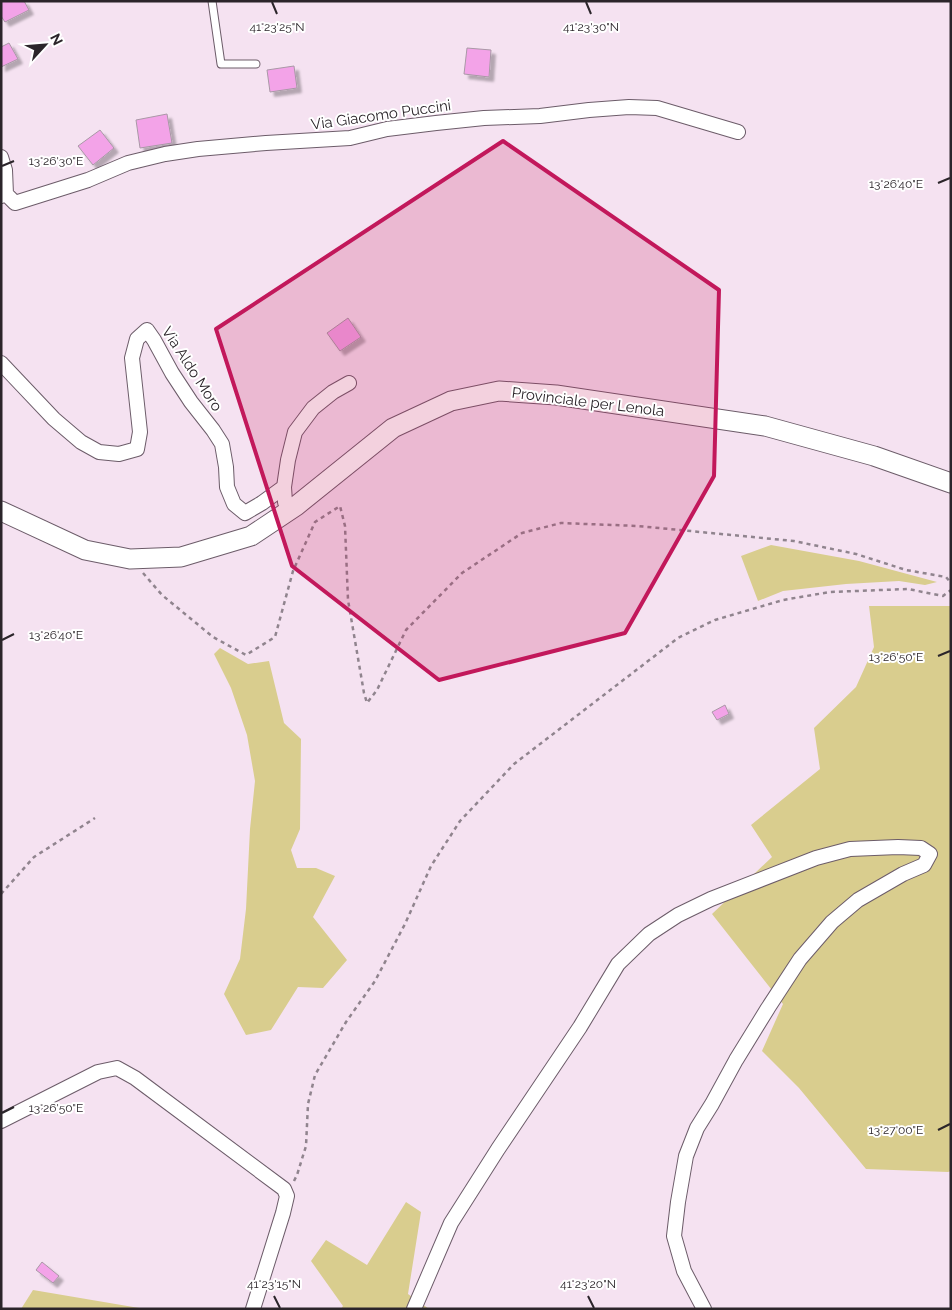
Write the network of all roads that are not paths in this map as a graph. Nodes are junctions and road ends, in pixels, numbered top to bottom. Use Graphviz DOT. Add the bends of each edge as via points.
graph roads {
  1 [pos="212,1"];
  2 [pos="256,64"];
  3 [pos="738,132"];
  4 [pos="1,158"];
  5 [pos="3,195"];
  6 [pos="1,363"];
  7 [pos="349,383"];
  8 [pos="951,483"];
  9 [pos="284,487"];
  10 [pos="296,506"];
  11 [pos="1,511"];
  12 [pos="1,1121"];
  13 [pos="253,1309"];
  14 [pos="414,1309"];
  15 [pos="704,1309"];
  1 -- 2 [label="lane" via="221,64"];
  3 -- 5 [label="street, Via Giacomo Puccini" via="657,108 628,107 484,118 386,129 350,138 165,154 128,163 88,180 15,203"];
  4 -- 5 [label="street" via="5,170"];
  6 -- 9 [label="street, Via Aldo Moro" via="54,419 81,442 99,452 119,454 137,449 140,432 132,358 137,339 147,330 191,402 222,444 226,487 234,504 245,513"];
  7 -- 9 [label="street" via="313,408 295,432"];
  8 -- 10 [label="main road, Provinciale per Lenola" via="874,456 765,426 556,395 498,391 451,401 393,428"];
  9 -- 10 [label="street" via="285,502"];
  10 -- 11 [label="main road, Provinciale per Lenola" via="250,536 181,557 130,559 85,550"];
  12 -- 13 [label="street" via="98,1072 117,1068 284,1188 287,1196 284,1214"];
  14 -- 15 [label="street" via="451,1223 466,1198 618,964 649,934 678,915 816,858 850,849 922,848 930,854 924,865 858,900 832,922 800,959 697,1128 686,1156 674,1236 684,1271"];
}
